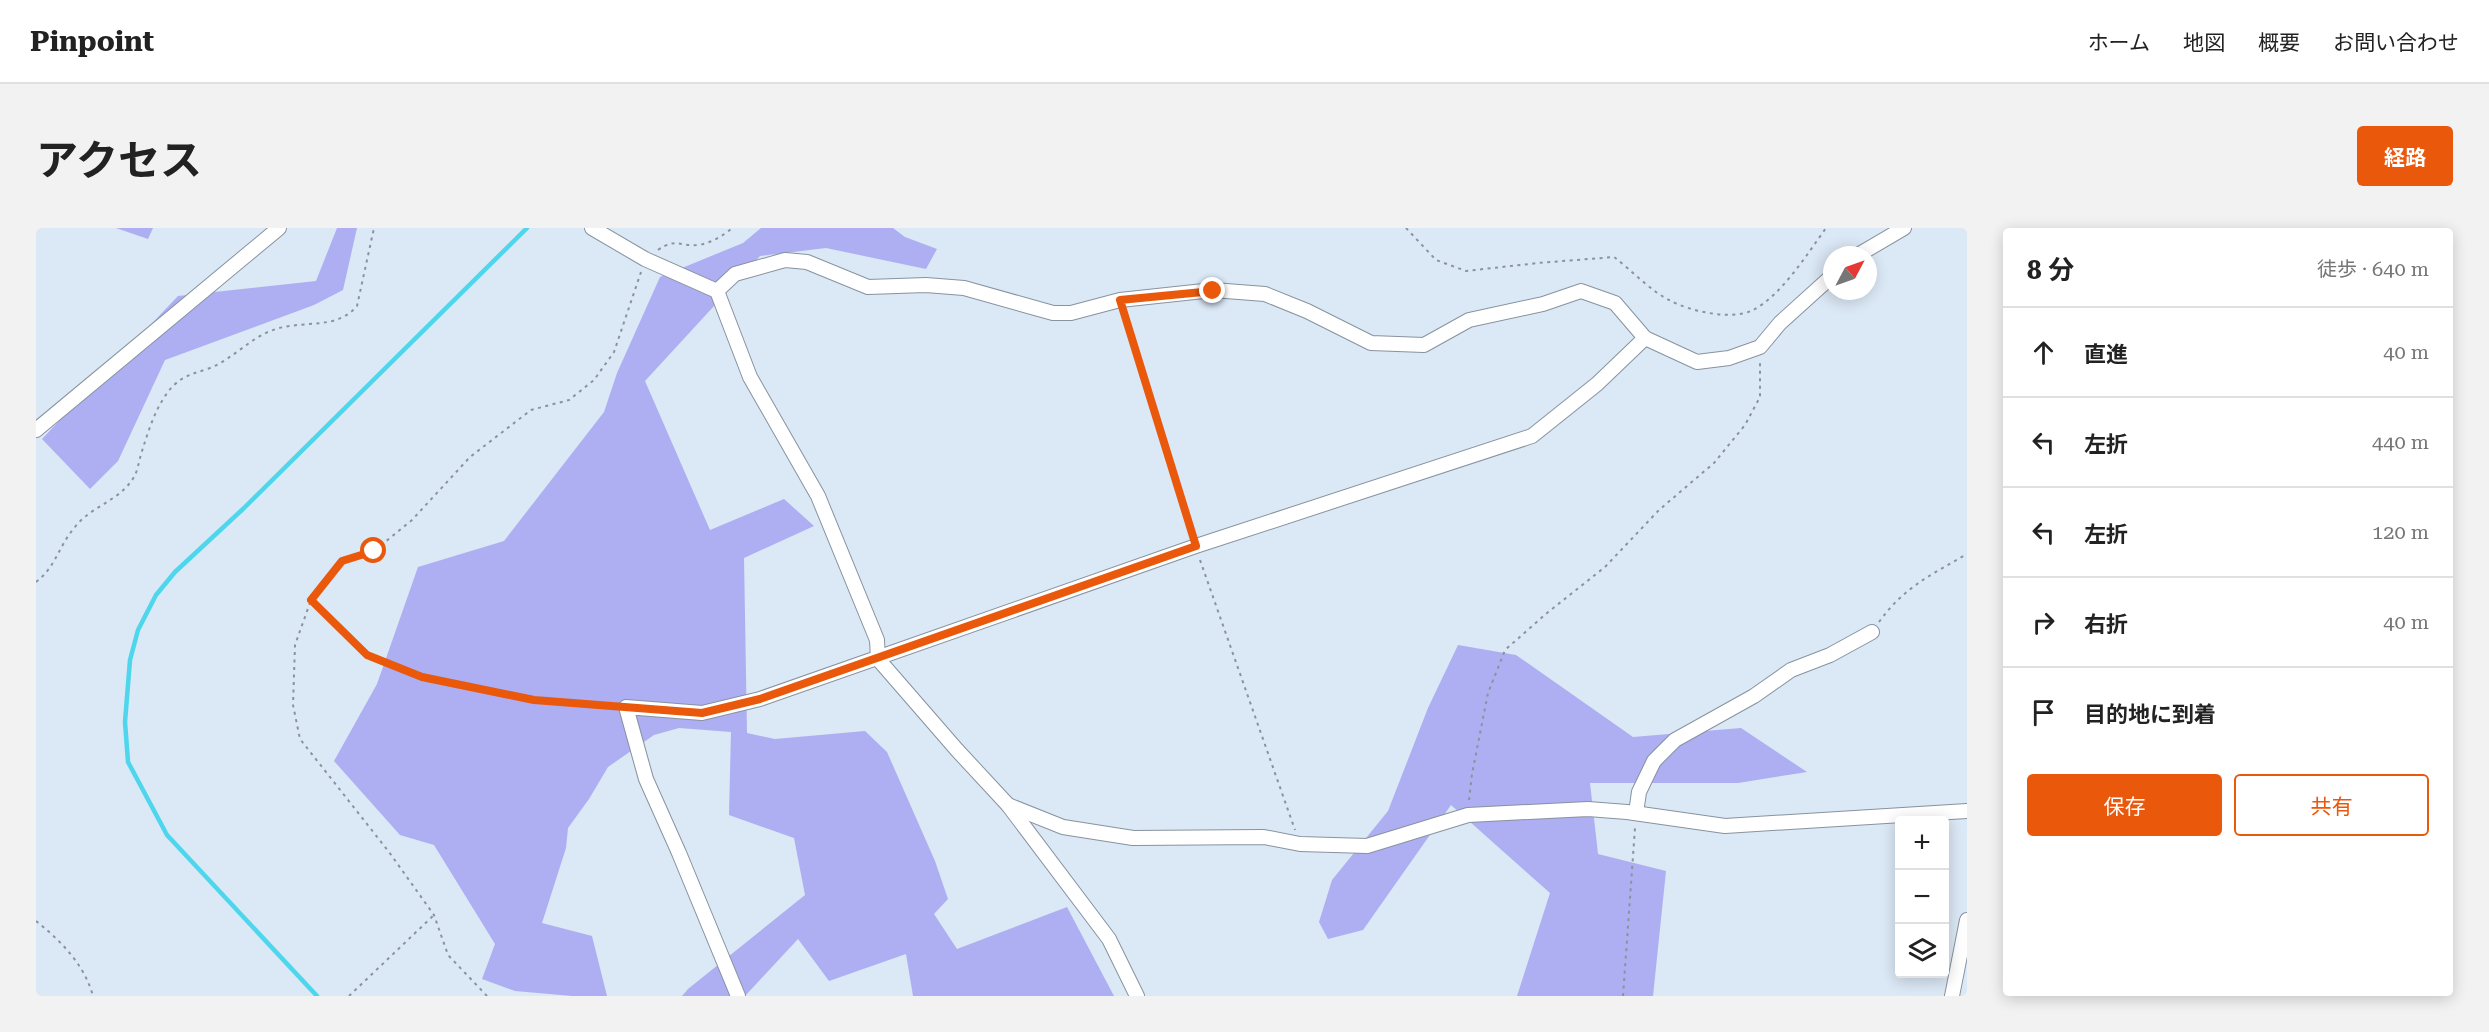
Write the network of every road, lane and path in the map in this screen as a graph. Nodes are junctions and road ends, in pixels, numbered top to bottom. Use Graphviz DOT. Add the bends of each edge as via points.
graph roads {
  1 [pos="279,228"];
  2 [pos="374,228"];
  3 [pos="592,228"];
  4 [pos="732,228"];
  5 [pos="1406,228"];
  6 [pos="1826,228"];
  7 [pos="1904,228"];
  8 [pos="1873,246"];
  9 [pos="645,258"];
  10 [pos="1823,284"];
  11 [pos="717,291"];
  12 [pos="1120,300"];
  13 [pos="1645,338"];
  14 [pos="1760,346"];
  15 [pos="36,430"];
  16 [pos="1196,546"];
  17 [pos="1967,554"];
  18 [pos="36,582"];
  19 [pos="311,600"];
  20 [pos="1872,632"];
  21 [pos="878,659"];
  22 [pos="626,707"];
  23 [pos="1008,805"];
  24 [pos="1967,812"];
  25 [pos="1636,813"];
  26 [pos="1468,815"];
  27 [pos="1300,844"];
  28 [pos="434,915"];
  29 [pos="1967,920"];
  30 [pos="36,921"];
  31 [pos="93,996"];
  32 [pos="349,996"];
  33 [pos="487,996"];
  34 [pos="738,996"];
  35 [pos="1137,996"];
  36 [pos="1623,996"];
  37 [pos="1952,996"];
  1 -- 15 [label="street"];
  2 -- 18 [label="path" via="357,306 348,316 337,322 275,329 212,368 189,374 174,385 151,424 135,476 124,490 74,527 56,562"];
  3 -- 9 [label="street"];
  4 -- 9 [label="path" via="723,236 698,245 669,243"];
  5 -- 6 [label="path" via="1436,260 1466,271 1614,257 1668,300 1709,313 1733,315 1753,310 1783,286"];
  7 -- 8 [label="street"];
  9 -- 11 [label="street"];
  9 -- 19 [label="path" via="614,352 594,380 569,400 531,410 470,457 412,520 374,551 342,561"];
  10 -- 14 [label="street"];
  11 -- 12 [label="street" via="735,274 785,260 807,262 867,287 964,288 1053,313 1071,313"];
  11 -- 21 [label="street" via="750,377 818,496 877,640"];
  12 -- 13 [label="street" via="1213,291 1265,294 1371,344 1424,345 1469,320 1543,304 1581,291 1615,303"];
  12 -- 16 [label="path"];
  13 -- 14 [label="street" via="1697,362 1729,358"];
  13 -- 16 [label="street" via="1597,384 1532,436"];
  14 -- 26 [label="path" via="1761,397 1745,425 1714,463 1659,510 1605,567 1505,650 1488,693"];
  16 -- 21 [label="street"];
  16 -- 27 [label="path"];
  17 -- 20 [label="path" via="1895,601"];
  19 -- 22 [label="path" via="367,655 422,677 534,700"];
  19 -- 28 [label="path" via="295,645 293,705 300,739"];
  20 -- 25 [label="street" via="1791,670 1754,696 1675,740 1653,761 1639,792"];
  21 -- 22 [label="street" via="760,699 702,713"];
  21 -- 23 [label="street"];
  22 -- 34 [label="street" via="646,779"];
  23 -- 27 [label="street" via="1063,827 1133,838 1264,837"];
  23 -- 35 [label="street" via="1109,939"];
  24 -- 25 [label="street" via="1725,826"];
  25 -- 26 [label="street" via="1588,809"];
  25 -- 36 [label="path"];
  26 -- 27 [label="street" via="1366,846"];
  28 -- 32 [label="path"];
  28 -- 33 [label="path" via="448,955"];
  29 -- 37 [label="street"];
  30 -- 31 [label="path" via="60,940 88,979"];
}
